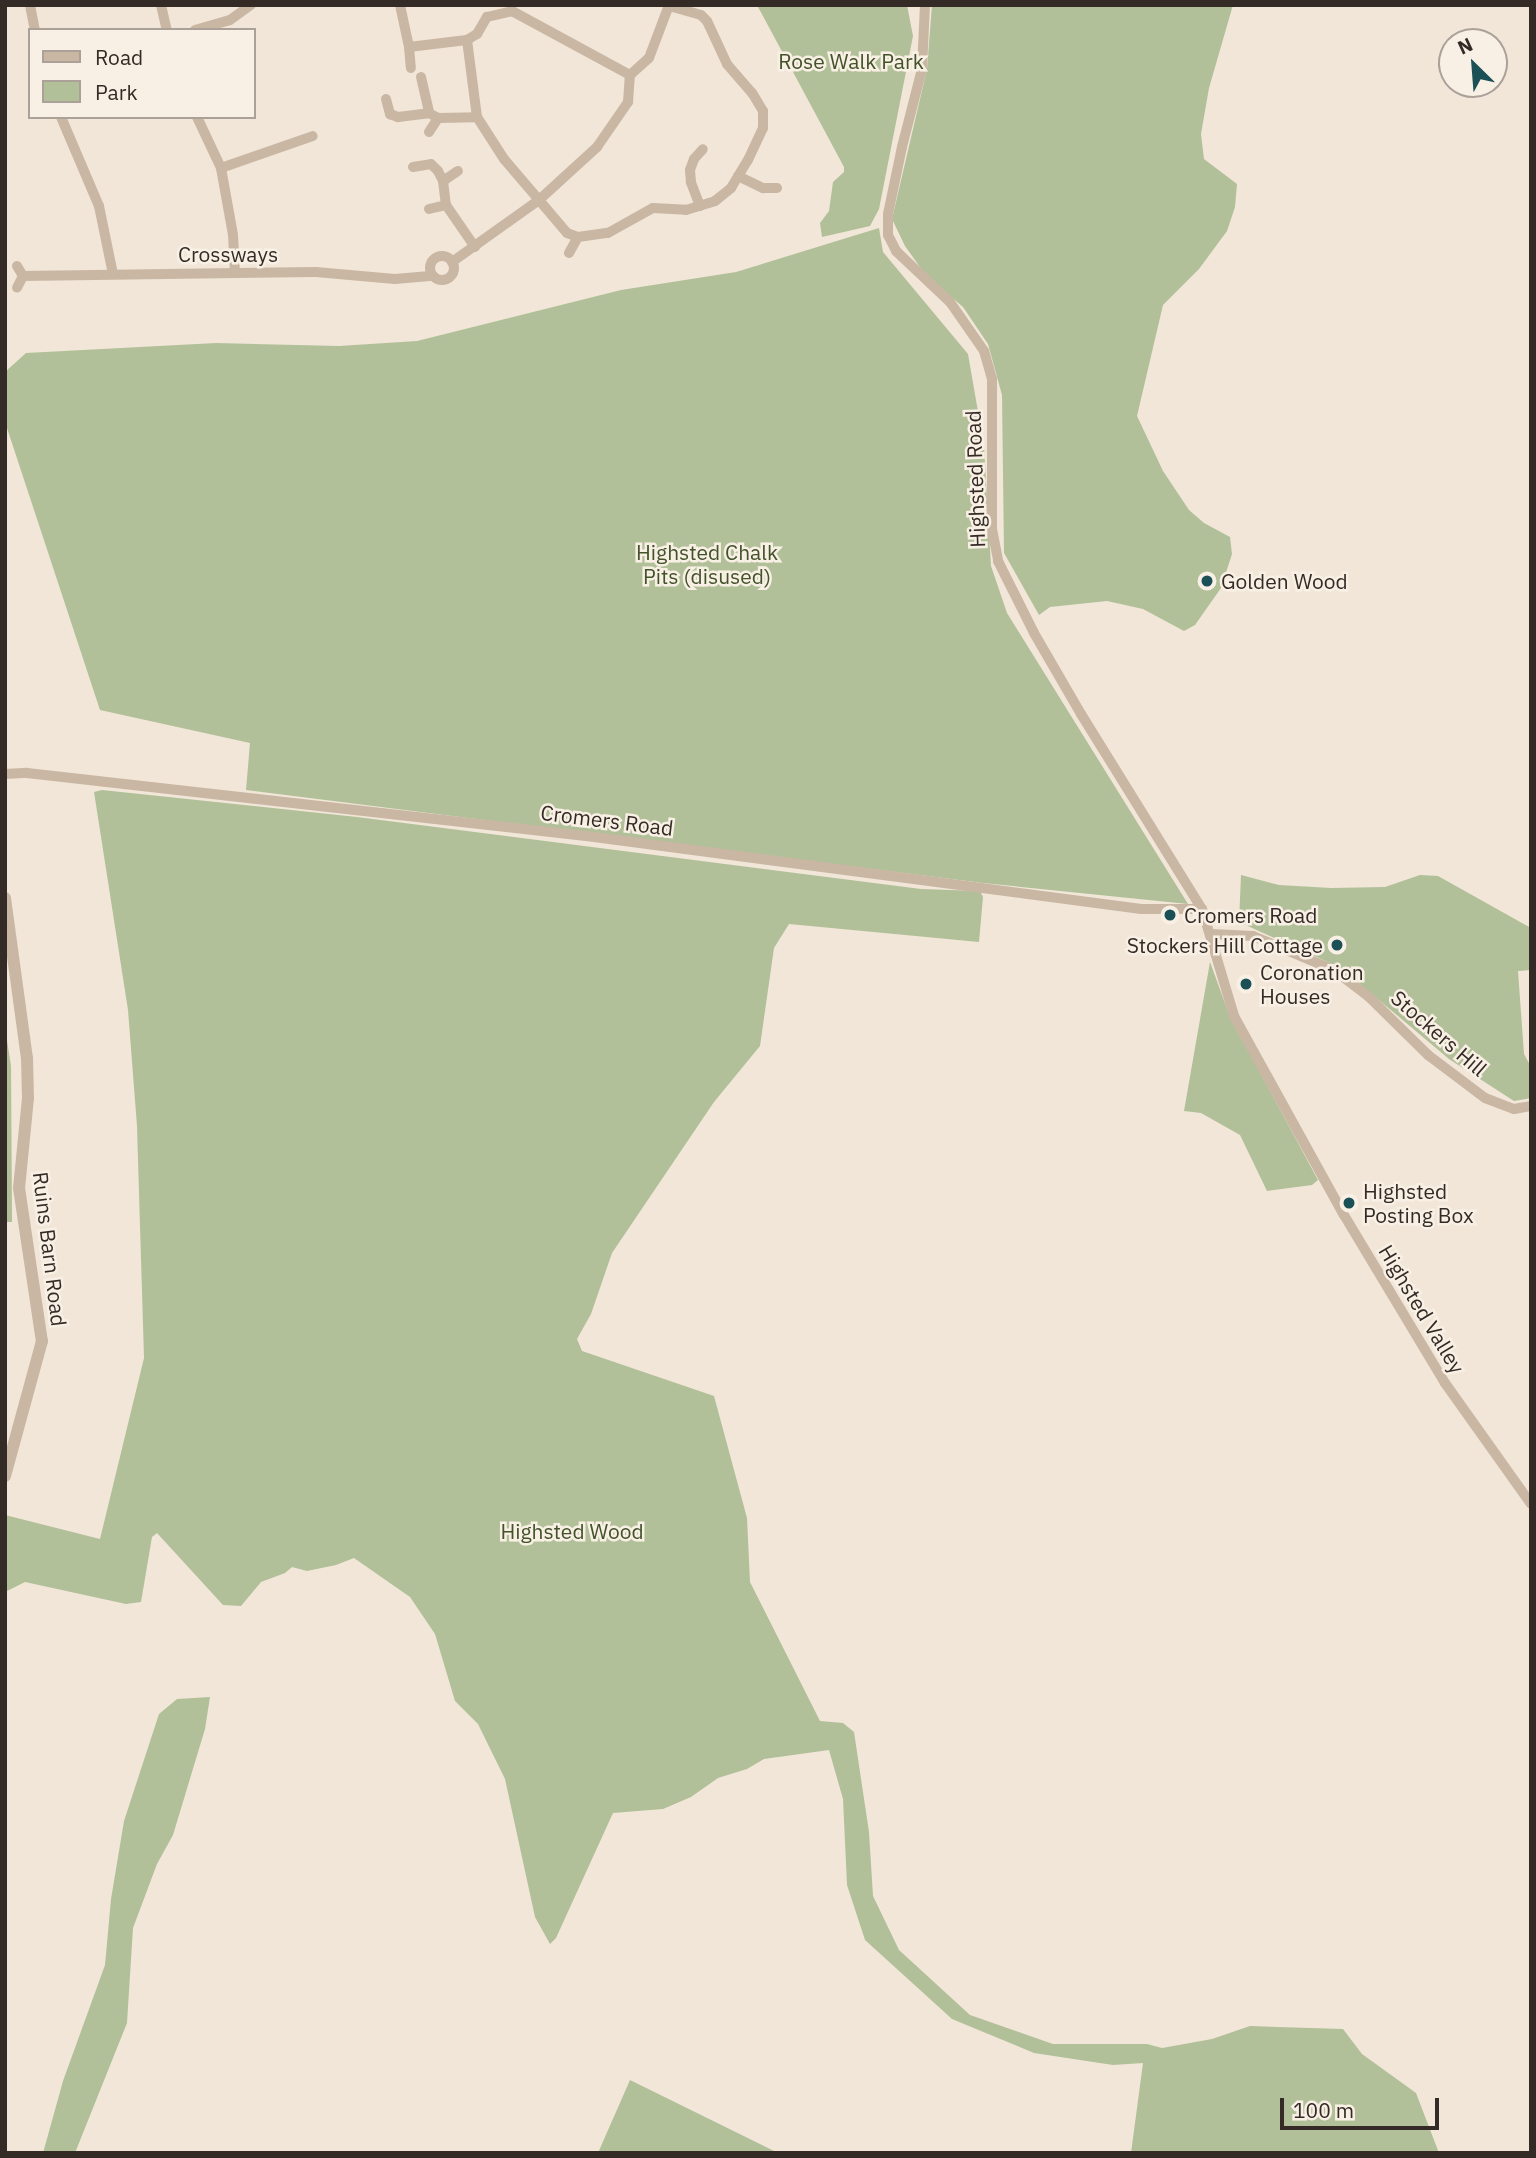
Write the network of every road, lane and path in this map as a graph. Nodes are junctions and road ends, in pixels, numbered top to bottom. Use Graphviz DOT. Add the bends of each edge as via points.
graph roads {
  1 [pos="30,5"];
  2 [pos="161,5"];
  3 [pos="251,5"];
  4 [pos="400,5"];
  5 [pos="482,5"];
  6 [pos="925,5"];
  7 [pos="669,6"];
  8 [pos="511,8"];
  9 [pos="487,18"];
  10 [pos="35,28"];
  11 [pos="167,28"];
  12 [pos="202,28"];
  13 [pos="467,40"];
  14 [pos="409,47"];
  15 [pos="411,68"];
  16 [pos="630,75"];
  17 [pos="421,77"];
  18 [pos="386,99"];
  19 [pos="434,115"];
  20 [pos="477,117"];
  21 [pos="62,119"];
  22 [pos="198,119"];
  23 [pos="429,132"];
  24 [pos="313,136"];
  25 [pos="703,149"];
  26 [pos="413,167"];
  27 [pos="221,168"];
  28 [pos="458,171"];
  29 [pos="738,176"];
  30 [pos="443,181"];
  31 [pos="777,188"];
  32 [pos="539,201"];
  33 [pos="446,205"];
  34 [pos="700,206"];
  35 [pos="429,209"];
  36 [pos="578,237"];
  37 [pos="475,247"];
  38 [pos="569,253"];
  39 [pos="236,273"];
  40 [pos="113,274"];
  41 [pos="18,288"];
  42 [pos="5,774"];
  43 [pos="5,898"];
  44 [pos="1202,909"];
  45 [pos="1211,934"];
  46 [pos="1531,1106"];
  47 [pos="5,1476"];
  48 [pos="1531,1504"];
  1 -- 10 [label="street"];
  2 -- 11 [label="street"];
  3 -- 12 [label="street" via="230,20"];
  4 -- 14 [label="street"];
  5 -- 9 [label="street"];
  6 -- 44 [label="street, Highsted Road" via="922,69 888,214 888,235 896,251 950,302 985,351 992,379 992,528 998,561 1081,714"];
  7 -- 16 [label="street" via="649,58"];
  7 -- 29 [label="street" via="707,21 727,64 764,111 763,128"];
  8 -- 9 [label="street"];
  8 -- 16 [label="street"];
  9 -- 13 [label="street"];
  13 -- 14 [label="street"];
  13 -- 20 [label="street"];
  14 -- 15 [label="street"];
  16 -- 32 [label="street, Crossways" via="628,102 616,123"];
  17 -- 19 [label="street"];
  18 -- 19 [label="street" via="390,114 398,117"];
  19 -- 20 [label="street"];
  19 -- 23 [label="street"];
  20 -- 32 [label="street"];
  21 -- 40 [label="street" via="99,206"];
  22 -- 27 [label="street"];
  24 -- 27 [label="street"];
  25 -- 34 [label="street" via="690,170"];
  26 -- 30 [label="street" via="431,163"];
  27 -- 39 [label="street"];
  28 -- 30 [label="street"];
  29 -- 31 [label="street" via="763,188"];
  29 -- 34 [label="street" via="723,196"];
  30 -- 33 [label="street"];
  32 -- 36 [label="street" via="567,233"];
  32 -- 37 [label="street, Crossways"];
  33 -- 35 [label="street"];
  33 -- 37 [label="street"];
  34 -- 36 [label="street" via="653,208 608,233"];
  36 -- 38 [label="street"];
  37 -- 39 [label="street, Crossways" via="453,262 454,269 441,280 316,272"];
  39 -- 40 [label="street, Crossways"];
  40 -- 41 [label="street, Crossways" via="20,271"];
  42 -- 44 [label="street, Cromers Road" via="594,837 1141,909"];
  43 -- 47 [label="street, Ruins Barn Road" via="27,1058 19,1188 42,1341"];
  44 -- 45 [label="street, Highsted Road"];
  45 -- 46 [label="street, Stockers Hill" via="1253,936 1334,970 1428,1055 1485,1098 1514,1109"];
  45 -- 48 [label="street, Highsted Valley" via="1234,1016 1344,1215 1445,1383"];
}
